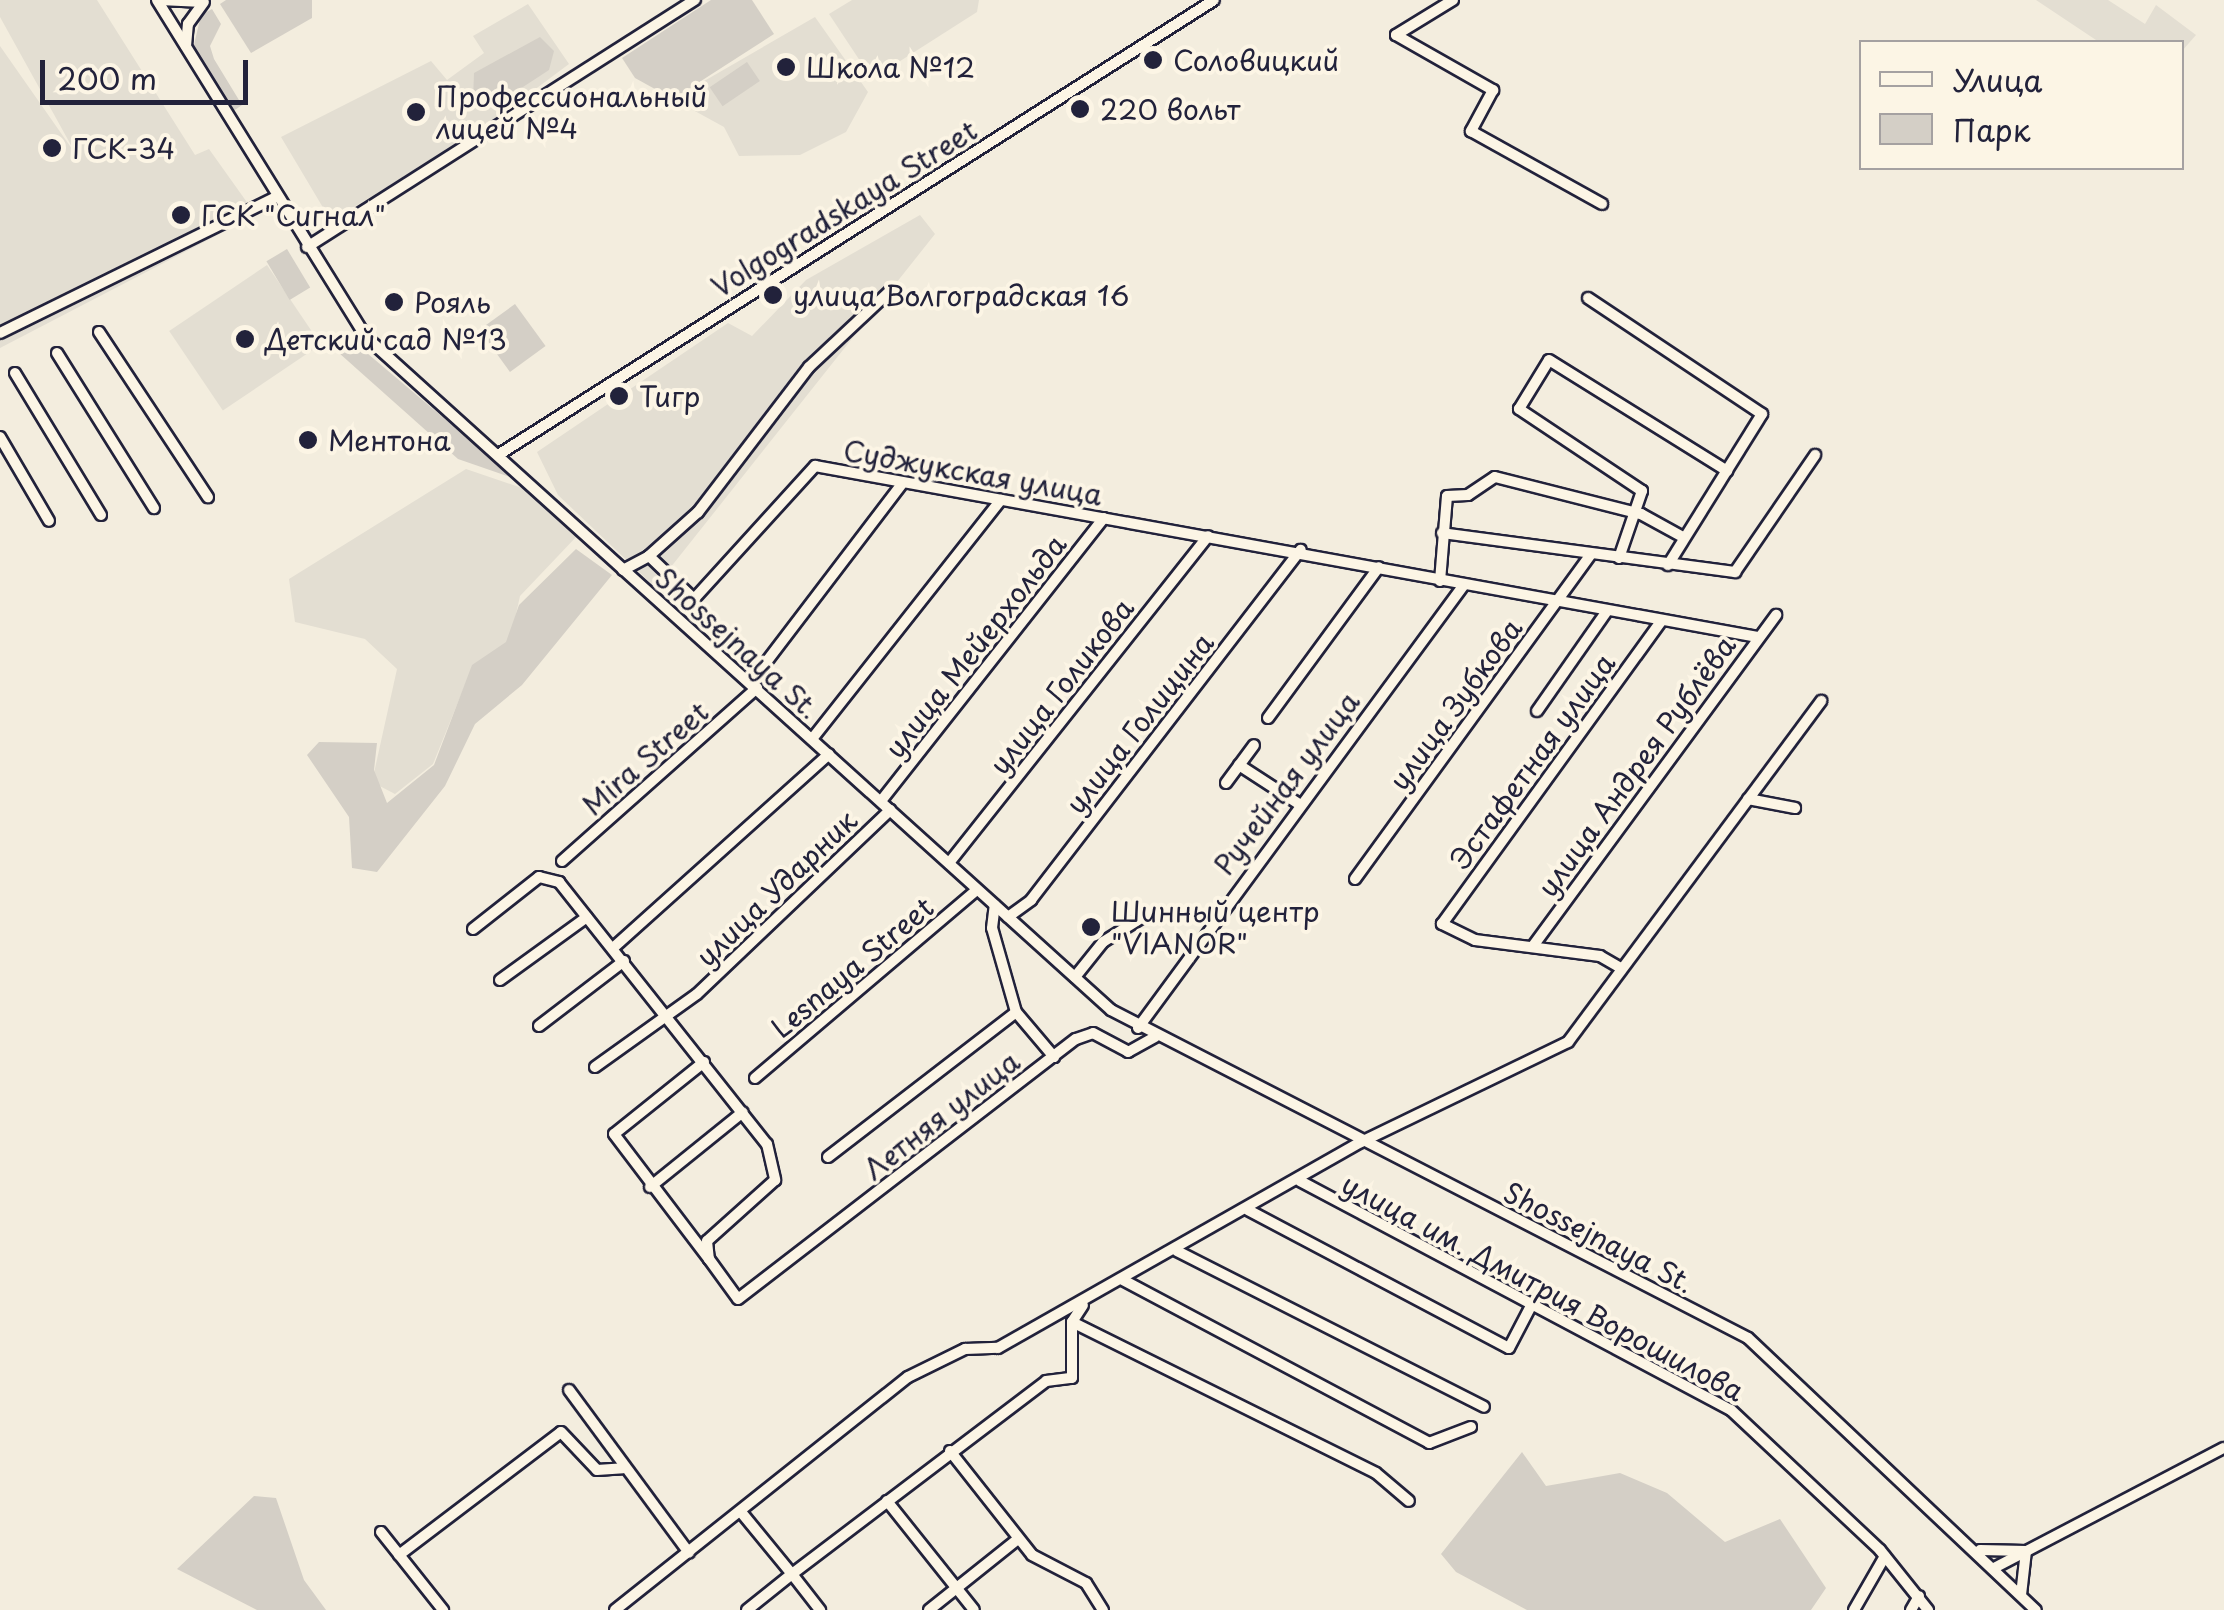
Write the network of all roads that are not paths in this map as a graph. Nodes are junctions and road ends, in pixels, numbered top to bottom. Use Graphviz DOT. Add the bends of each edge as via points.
graph roads {
  1 [pos="159,0"];
  2 [pos="695,0"];
  3 [pos="1214,0"];
  4 [pos="1452,0"];
  5 [pos="206,1"];
  6 [pos="171,22"];
  7 [pos="186,48"];
  8 [pos="276,197"];
  9 [pos="1602,204"];
  10 [pos="307,247"];
  11 [pos="890,291"];
  12 [pos="1588,298"];
  13 [pos="98,332"];
  14 [pos="0,333"];
  15 [pos="57,353"];
  16 [pos="16,374"];
  17 [pos="0,437"];
  18 [pos="498,455"];
  19 [pos="1815,455"];
  20 [pos="1728,470"];
  21 [pos="901,485"];
  22 [pos="208,497"];
  23 [pos="1001,500"];
  24 [pos="154,508"];
  25 [pos="1630,512"];
  26 [pos="102,514"];
  27 [pos="1104,518"];
  28 [pos="49,521"];
  29 [pos="1442,533"];
  30 [pos="1208,536"];
  31 [pos="1683,537"];
  32 [pos="1301,550"];
  33 [pos="1590,555"];
  34 [pos="648,556"];
  35 [pos="1619,558"];
  36 [pos="1668,564"];
  37 [pos="1379,567"];
  38 [pos="623,570"];
  39 [pos="1440,581"];
  40 [pos="1463,586"];
  41 [pos="1557,604"];
  42 [pos="1607,611"];
  43 [pos="1776,614"];
  44 [pos="1661,621"];
  45 [pos="1758,638"];
  46 [pos="754,686"];
  47 [pos="1821,702"];
  48 [pos="1538,711"];
  49 [pos="1268,718"];
  50 [pos="812,738"];
  51 [pos="1254,745"];
  52 [pos="828,754"];
  53 [pos="1239,766"];
  54 [pos="1226,783"];
  55 [pos="1748,799"];
  56 [pos="1298,804"];
  57 [pos="886,805"];
  58 [pos="1795,808"];
  59 [pos="562,861"];
  60 [pos="949,864"];
  61 [pos="1355,879"];
  62 [pos="977,890"];
  63 [pos="995,906"];
  64 [pos="588,917"];
  65 [pos="1008,917"];
  66 [pos="1143,917"];
  67 [pos="473,929"];
  68 [pos="1533,946"];
  69 [pos="613,948"];
  70 [pos="624,962"];
  71 [pos="1619,967"];
  72 [pos="1075,977"];
  73 [pos="500,980"];
  74 [pos="1016,1012"];
  75 [pos="666,1013"];
  76 [pos="539,1026"];
  77 [pos="1138,1028"];
  78 [pos="1155,1037"];
  79 [pos="1054,1057"];
  80 [pos="704,1062"];
  81 [pos="595,1066"];
  82 [pos="756,1078"];
  83 [pos="743,1112"];
  84 [pos="1361,1142"];
  85 [pos="828,1156"];
  86 [pos="1300,1181"];
  87 [pos="650,1188"];
  88 [pos="1248,1210"];
  89 [pos="1177,1250"];
  90 [pos="708,1259"];
  91 [pos="1123,1280"];
  92 [pos="1083,1304"];
  93 [pos="1532,1304"];
  94 [pos="1072,1322"];
  95 [pos="569,1390"];
  96 [pos="1484,1407"];
  97 [pos="1472,1427"];
  98 [pos="2224,1448"];
  99 [pos="950,1451"];
  100 [pos="622,1468"];
  101 [pos="886,1500"];
  102 [pos="1409,1501"];
  103 [pos="741,1512"];
  104 [pos="381,1532"];
  105 [pos="1018,1539"];
  106 [pos="1971,1546"];
  107 [pos="2026,1551"];
  108 [pos="689,1553"];
  109 [pos="399,1555"];
  110 [pos="1885,1556"];
  111 [pos="1994,1568"];
  112 [pos="792,1574"];
  113 [pos="956,1588"];
  114 [pos="1919,1596"];
  115 [pos="2021,1596"];
  116 [pos="443,1610"];
  117 [pos="615,1610"];
  118 [pos="747,1610"];
  119 [pos="820,1610"];
  120 [pos="929,1610"];
  121 [pos="974,1610"];
  122 [pos="1103,1610"];
  123 [pos="1854,1610"];
  124 [pos="1911,1610"];
  125 [pos="1928,1610"];
  126 [pos="2036,1610"];
  1 -- 5 [label="street"];
  1 -- 6 [label="street, Shossejnaya St."];
  2 -- 10 [label="street"];
  3 -- 18 [label="street, Volgogradskaya Street"];
  4 -- 9 [label="street" via="1396,35 1493,90 1471,131"];
  5 -- 6 [label="street"];
  5 -- 7 [label="street" via="188,24"];
  6 -- 7 [label="street, Shossejnaya St."];
  7 -- 8 [label="street, Shossejnaya St."];
  8 -- 10 [label="street, Shossejnaya St."];
  8 -- 14 [label="street"];
  10 -- 18 [label="street, Shossejnaya St." via="366,337"];
  11 -- 34 [label="street" via="809,367 698,512"];
  12 -- 20 [label="street" via="1762,414"];
  13 -- 22 [label="street"];
  15 -- 24 [label="street"];
  16 -- 26 [label="street"];
  17 -- 28 [label="street"];
  18 -- 38 [label="street, Shossejnaya St."];
  19 -- 36 [label="street" via="1735,572"];
  20 -- 25 [label="street" via="1554,358 1519,409 1640,489"];
  20 -- 31 [label="street"];
  21 -- 23 [label="street, Суджукская улица"];
  21 -- 34 [label="street, Суджукская улица" via="808,468 698,601"];
  21 -- 46 [label="street, Mira Street"];
  23 -- 27 [label="street, Суджукская улица"];
  23 -- 50 [label="street"];
  25 -- 29 [label="street" via="1520,478 1495,477 1468,494 1446,496"];
  25 -- 31 [label="street"];
  25 -- 35 [label="street"];
  27 -- 30 [label="street, Суджукская улица"];
  27 -- 57 [label="street, улица Мейерхольда"];
  29 -- 33 [label="street"];
  29 -- 39 [label="street"];
  30 -- 32 [label="street, Суджукская улица"];
  30 -- 60 [label="street, улица Голикова"];
  31 -- 36 [label="street"];
  32 -- 37 [label="street, Суджукская улица"];
  32 -- 65 [label="street, улица Голицина" via="1031,900"];
  33 -- 35 [label="street"];
  33 -- 41 [label="street, улица Зубкова"];
  34 -- 38 [label="street"];
  35 -- 36 [label="street"];
  37 -- 39 [label="street"];
  37 -- 49 [label="street"];
  38 -- 46 [label="street, Shossejnaya St."];
  39 -- 40 [label="street"];
  40 -- 41 [label="street"];
  40 -- 56 [label="street, Ручейная улица"];
  41 -- 42 [label="street"];
  41 -- 61 [label="street, улица Зубкова"];
  42 -- 44 [label="street"];
  42 -- 48 [label="street"];
  43 -- 45 [label="street, улица Андрея Рублёва"];
  44 -- 45 [label="street"];
  44 -- 68 [label="street, Эстафетная улица" via="1442,929"];
  45 -- 68 [label="street, улица Андрея Рублёва"];
  46 -- 50 [label="street, Shossejnaya St."];
  46 -- 59 [label="street, Mira Street"];
  47 -- 55 [label="street"];
  50 -- 52 [label="street, Shossejnaya St."];
  51 -- 53 [label="street"];
  52 -- 57 [label="street, Shossejnaya St."];
  52 -- 69 [label="street"];
  53 -- 54 [label="street"];
  53 -- 56 [label="street"];
  55 -- 58 [label="street"];
  55 -- 71 [label="street"];
  56 -- 77 [label="street, Ручейная улица"];
  57 -- 60 [label="street, Shossejnaya St."];
  57 -- 75 [label="street, улица Ударник" via="697,994"];
  60 -- 62 [label="street"];
  62 -- 63 [label="street"];
  62 -- 82 [label="street, Lesnaya Street"];
  63 -- 65 [label="street"];
  63 -- 74 [label="street" via="992,928"];
  64 -- 67 [label="street" via="546,876"];
  64 -- 69 [label="street"];
  64 -- 73 [label="street"];
  65 -- 72 [label="street"];
  66 -- 72 [label="street" via="1103,942"];
  68 -- 71 [label="street"];
  69 -- 70 [label="street"];
  70 -- 75 [label="street"];
  70 -- 76 [label="street"];
  71 -- 84 [label="street" via="1568,1042"];
  72 -- 77 [label="street"];
  74 -- 79 [label="street"];
  74 -- 85 [label="street"];
  75 -- 80 [label="street"];
  75 -- 81 [label="street, улица Ударник"];
  77 -- 78 [label="street, Shossejnaya St."];
  78 -- 79 [label="street, Летняя улица" via="1128,1052 1093,1033"];
  78 -- 84 [label="street, Shossejnaya St."];
  79 -- 90 [label="street, Летняя улица" via="738,1299"];
  80 -- 83 [label="street"];
  80 -- 87 [label="street" via="614,1134"];
  83 -- 87 [label="street"];
  83 -- 90 [label="street" via="770,1150 775,1180 716,1228"];
  84 -- 86 [label="street"];
  84 -- 106 [label="street, Shossejnaya St." via="1748,1338"];
  86 -- 88 [label="street"];
  86 -- 93 [label="street, улица им. Дмитрия Ворошилова"];
  87 -- 90 [label="street"];
  88 -- 89 [label="street"];
  88 -- 93 [label="street" via="1510,1348"];
  89 -- 91 [label="street"];
  89 -- 96 [label="street"];
  91 -- 92 [label="street"];
  91 -- 97 [label="street" via="1429,1443"];
  92 -- 94 [label="street"];
  92 -- 103 [label="street" via="998,1348 965,1349 908,1378"];
  93 -- 110 [label="street, улица им. Дмитрия Ворошилова" via="1731,1410"];
  94 -- 99 [label="street" via="1072,1378 1046,1381"];
  94 -- 102 [label="street" via="1376,1473"];
  95 -- 100 [label="street"];
  98 -- 107 [label="street"];
  99 -- 101 [label="street"];
  99 -- 105 [label="street"];
  100 -- 108 [label="street"];
  100 -- 109 [label="street" via="597,1470 561,1432"];
  101 -- 112 [label="street"];
  101 -- 113 [label="street"];
  103 -- 108 [label="street"];
  103 -- 112 [label="street"];
  104 -- 109 [label="street"];
  105 -- 113 [label="street"];
  105 -- 122 [label="street" via="1045,1564 1086,1583"];
  106 -- 107 [label="street" via="1998,1556"];
  106 -- 111 [label="street, Shossejnaya St."];
  107 -- 111 [label="street"];
  107 -- 115 [label="street"];
  108 -- 117 [label="street"];
  109 -- 116 [label="street"];
  110 -- 114 [label="street, улица им. Дмитрия Ворошилова"];
  110 -- 123 [label="street"];
  111 -- 115 [label="street, Shossejnaya St."];
  112 -- 118 [label="street"];
  112 -- 119 [label="street"];
  113 -- 120 [label="street"];
  113 -- 121 [label="street"];
  114 -- 124 [label="street"];
  114 -- 125 [label="street, улица им. Дмитрия Ворошилова"];
  115 -- 126 [label="street, Shossejnaya St."];
}
